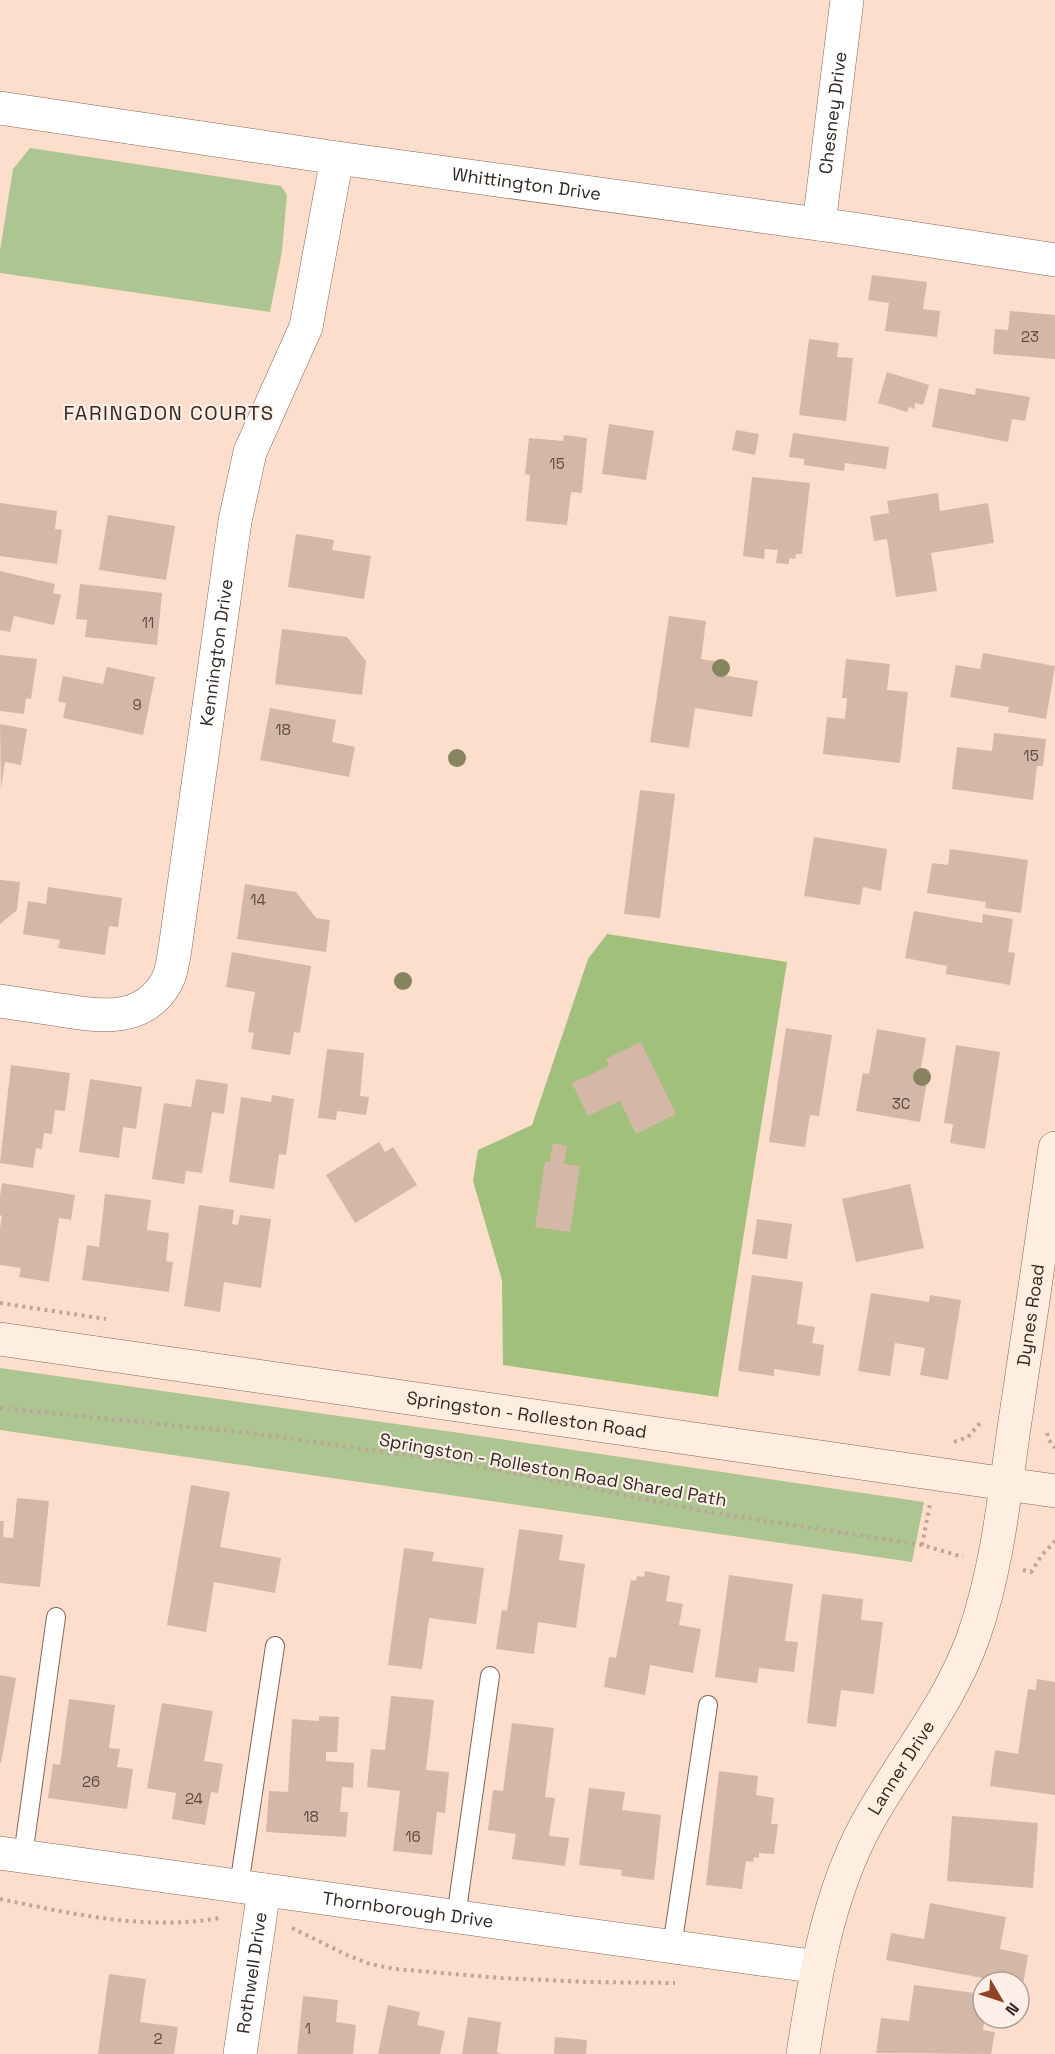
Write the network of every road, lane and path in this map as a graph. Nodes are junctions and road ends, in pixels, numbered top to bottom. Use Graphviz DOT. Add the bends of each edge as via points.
graph roads {
  1 [pos="847,0"];
  2 [pos="0,108"];
  3 [pos="337,158"];
  4 [pos="819,224"];
  5 [pos="1055,260"];
  6 [pos="0,1001"];
  7 [pos="1055,1148"];
  8 [pos="0,1339"];
  9 [pos="0,1408"];
  10 [pos="1006,1484"];
  11 [pos="1055,1491"];
  12 [pos="931,1500"];
  13 [pos="1055,1541"];
  14 [pos="922,1545"];
  15 [pos="955,1556"];
  16 [pos="1031,1572"];
  17 [pos="56,1617"];
  18 [pos="275,1646"];
  19 [pos="490,1676"];
  20 [pos="708,1705"];
  21 [pos="11,1855"];
  22 [pos="0,1899"];
  23 [pos="254,1899"];
  24 [pos="456,1917"];
  25 [pos="672,1947"];
  26 [pos="818,1967"];
  27 [pos="684,1983"];
  28 [pos="240,2054"];
  29 [pos="803,2054"];
  1 -- 4 [label="street, Chesney Drive"];
  2 -- 3 [label="street, Whittington Drive"];
  3 -- 4 [label="street, Whittington Drive"];
  3 -- 6 [label="street, Kennington Drive" via="306,327 250,452 236,522 168,980 148,1003 118,1015"];
  4 -- 5 [label="street, Whittington Drive"];
  7 -- 10 [label="main road, Dynes Road"];
  8 -- 10 [label="main road, Springston - Rolleston Road"];
  9 -- 14 [label="path, Springston - Rolleston Road Shared Path" via="251,1433 468,1464 715,1513"];
  10 -- 11 [label="main road, Springston - Rolleston Road"];
  10 -- 26 [label="main road, Lanner Drive" via="991,1577 972,1640 942,1704 884,1794 849,1860 835,1896"];
  12 -- 14 [label="path"];
  13 -- 16 [label="path"];
  14 -- 15 [label="path, Springston - Rolleston Road Shared Path"];
  17 -- 21 [label="lane"];
  18 -- 23 [label="lane"];
  19 -- 24 [label="lane"];
  20 -- 25 [label="lane"];
  21 -- 23 [label="street, Thornborough Drive"];
  22 -- 23 [label="path" via="129,1922 185,1922 231,1917"];
  23 -- 24 [label="street, Thornborough Drive"];
  23 -- 27 [label="path" via="286,1925 349,1956 394,1969 501,1978"];
  23 -- 28 [label="street, Rothwell Drive"];
  24 -- 25 [label="street, Thornborough Drive"];
  25 -- 26 [label="street, Thornborough Drive"];
  26 -- 29 [label="main road, Lanner Drive"];
}
